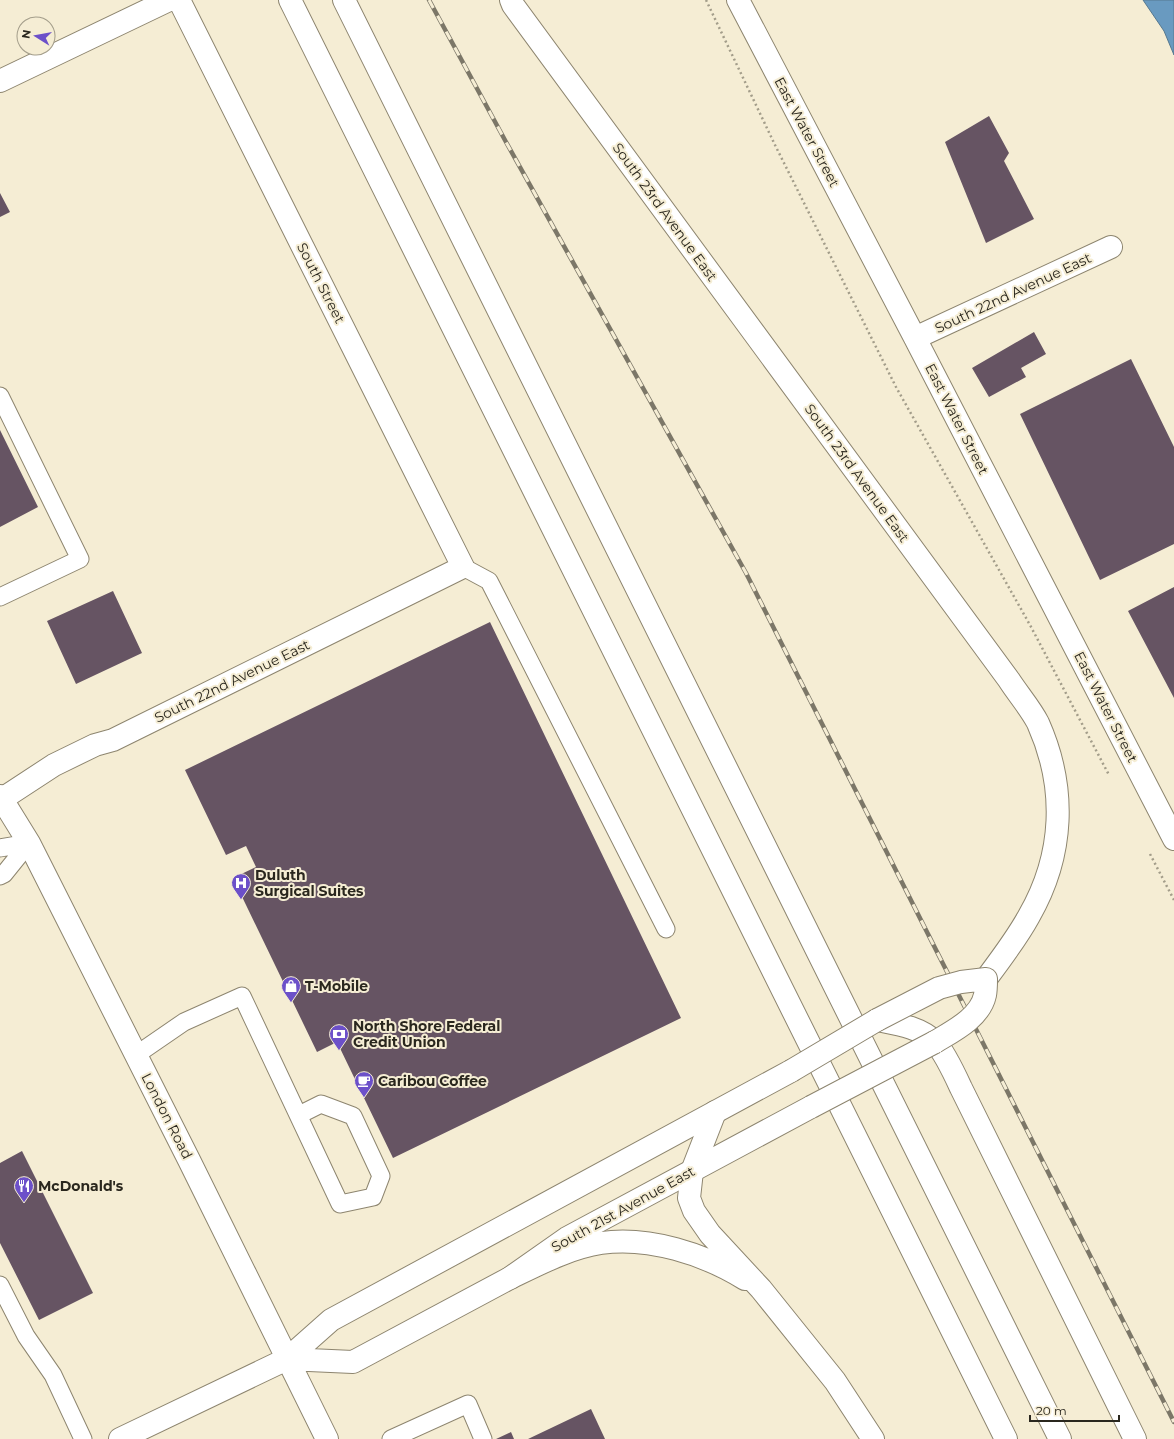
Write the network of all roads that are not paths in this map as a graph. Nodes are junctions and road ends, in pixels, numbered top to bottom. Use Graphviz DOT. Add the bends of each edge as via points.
graph roads {
  1 [pos="169,0"];
  2 [pos="179,0"];
  3 [pos="290,0"];
  4 [pos="344,0"];
  5 [pos="511,0"];
  6 [pos="738,0"];
  7 [pos="0,81"];
  8 [pos="1111,247"];
  9 [pos="915,338"];
  10 [pos="0,396"];
  11 [pos="463,567"];
  12 [pos="0,597"];
  13 [pos="1,797"];
  14 [pos="1174,839"];
  15 [pos="29,843"];
  16 [pos="0,848"];
  17 [pos="0,876"];
  18 [pos="666,929"];
  19 [pos="986,979"];
  20 [pos="878,1020"];
  21 [pos="935,1042"];
  22 [pos="136,1055"];
  23 [pos="715,1112"];
  24 [pos="298,1115"];
  25 [pos="692,1171"];
  26 [pos="510,1278"];
  27 [pos="0,1285"];
  28 [pos="761,1289"];
  29 [pos="286,1359"];
  30 [pos="83,1439"];
  31 [pos="120,1439"];
  32 [pos="327,1439"];
  33 [pos="391,1439"];
  34 [pos="483,1439"];
  35 [pos="873,1439"];
  36 [pos="1006,1439"];
  37 [pos="1060,1439"];
  38 [pos="1135,1439"];
  1 -- 7 [label="main road"];
  2 -- 11 [label="main road, South Street"];
  3 -- 36 [label="main road"];
  4 -- 37 [label="main road"];
  5 -- 19 [label="main road, South 23rd Avenue East" via="1009,680 1037,722 1051,758 1058,798 1057,839 1049,875 1029,917"];
  6 -- 9 [label="main road, East Water Street"];
  8 -- 9 [label="main road, South 22nd Avenue East"];
  9 -- 14 [label="main road, East Water Street"];
  10 -- 12 [label="lane" via="80,559"];
  11 -- 13 [label="main road, South 22nd Avenue East" via="114,740 54,765"];
  11 -- 18 [label="lane" via="489,580"];
  13 -- 15 [label="main road, London Road"];
  15 -- 16 [label="lane"];
  15 -- 17 [label="lane"];
  15 -- 22 [label="main road, London Road"];
  19 -- 20 [label="main road, bridge" via="939,988"];
  19 -- 21 [label="main road, South 23rd Avenue East, bridge" via="985,995 973,1016"];
  20 -- 21 [label="main road" via="908,1026"];
  20 -- 23 [label="main road, South 21st Avenue East, bridge"];
  21 -- 25 [label="main road, South 21st Avenue East, bridge"];
  21 -- 38 [label="main road" via="961,1088"];
  22 -- 24 [label="lane" via="184,1022 242,996"];
  22 -- 29 [label="main road, London Road"];
  23 -- 25 [label="main road"];
  23 -- 29 [label="main road, South 21st Avenue East" via="331,1320"];
  24 -- 24 [label="lane" via="340,1204 373,1197 381,1176 353,1116 321,1104"];
  25 -- 26 [label="main road, South 21st Avenue East" via="567,1238"];
  25 -- 28 [label="main road" via="689,1198 694,1211 710,1234"];
  26 -- 28 [label="main road" via="572,1250 601,1243 629,1242 659,1246 698,1257 739,1275"];
  26 -- 29 [label="main road, South 21st Avenue East" via="353,1362"];
  27 -- 30 [label="lane" via="26,1336 53,1375"];
  28 -- 35 [label="main road" via="835,1381"];
  29 -- 31 [label="main road, South 21st Avenue East"];
  29 -- 32 [label="main road, London Road"];
  33 -- 34 [label="lane" via="468,1404"];
}
